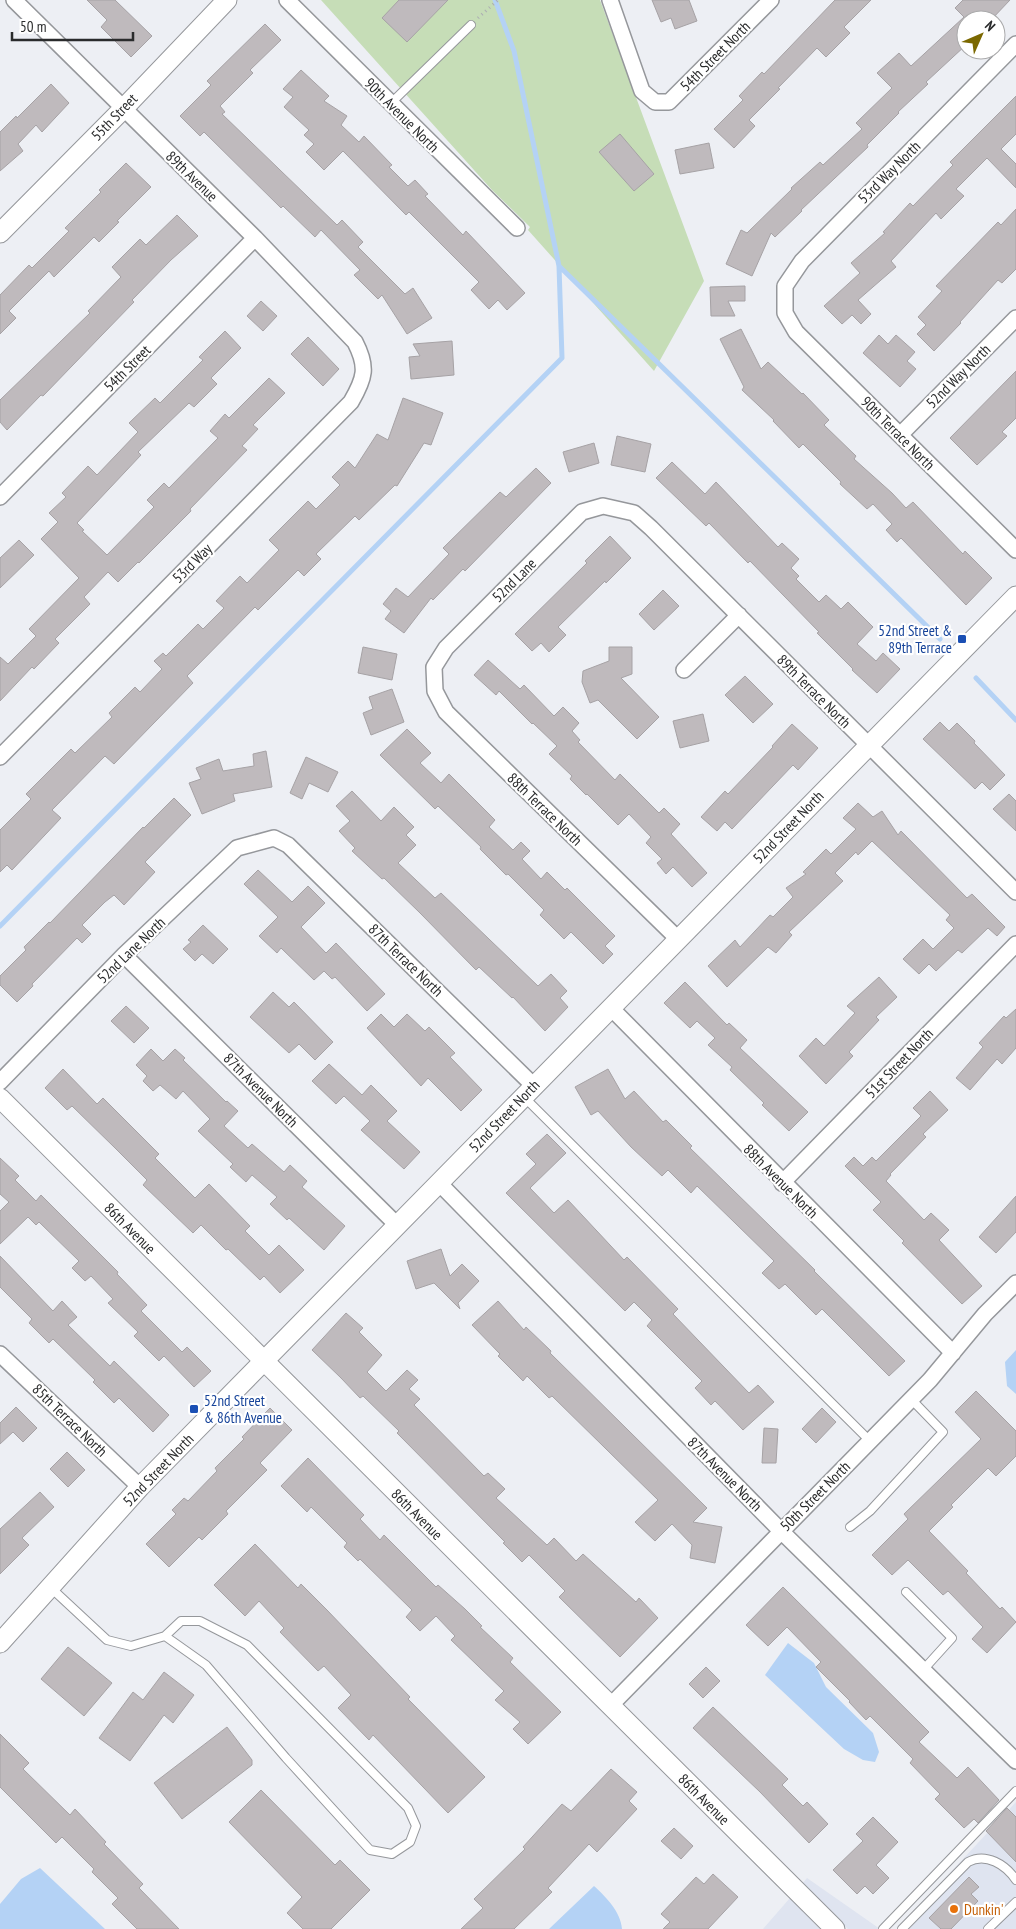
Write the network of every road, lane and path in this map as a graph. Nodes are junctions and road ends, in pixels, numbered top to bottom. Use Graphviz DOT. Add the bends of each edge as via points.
graph roads {
  1 [pos="14,0"];
  2 [pos="226,0"];
  3 [pos="287,0"];
  4 [pos="498,0"];
  5 [pos="610,0"];
  6 [pos="771,0"];
  7 [pos="471,26"];
  8 [pos="1016,44"];
  9 [pos="390,104"];
  10 [pos="123,109"];
  11 [pos="517,228"];
  12 [pos="0,233"];
  13 [pos="254,238"];
  14 [pos="785,313"];
  15 [pos="1016,318"];
  16 [pos="363,358"];
  17 [pos="900,435"];
  18 [pos="0,497"];
  19 [pos="603,506"];
  20 [pos="1016,550"];
  21 [pos="1016,596"];
  22 [pos="739,615"];
  23 [pos="434,668"];
  24 [pos="684,670"];
  25 [pos="868,745"];
  26 [pos="0,757"];
  27 [pos="274,838"];
  28 [pos="1016,892"];
  29 [pos="678,939"];
  30 [pos="1016,944"];
  31 [pos="124,955"];
  32 [pos="611,1008"];
  33 [pos="0,1082"];
  34 [pos="529,1091"];
  35 [pos="0,1098"];
  36 [pos="438,1183"];
  37 [pos="782,1183"];
  38 [pos="397,1225"];
  39 [pos="1016,1283"];
  40 [pos="952,1353"];
  41 [pos="0,1354"];
  42 [pos="264,1361"];
  43 [pos="911,1399"];
  44 [pos="870,1440"];
  45 [pos="140,1487"];
  46 [pos="850,1527"];
  47 [pos="781,1531"];
  48 [pos="50,1587"];
  49 [pos="906,1592"];
  50 [pos="165,1636"];
  51 [pos="0,1643"];
  52 [pos="923,1670"];
  53 [pos="610,1706"];
  54 [pos="1015,1759"];
  55 [pos="1016,1791"];
  56 [pos="1016,1880"];
  57 [pos="1014,1907"];
  58 [pos="907,1927"];
  59 [pos="835,1929"];
  60 [pos="882,1929"];
  61 [pos="988,1929"];
  1 -- 10 [label="street, 89th Avenue"];
  2 -- 10 [label="street, 55th Street"];
  3 -- 9 [label="street, 90th Avenue North"];
  4 -- 7 [label="path"];
  5 -- 6 [label="street, 54th Street North" via="642,91 655,102 669,102"];
  7 -- 9 [label="lane"];
  8 -- 14 [label="street, 53rd Way North" via="802,261 786,286"];
  9 -- 11 [label="street, 90th Avenue North"];
  10 -- 12 [label="street, 55th Street"];
  10 -- 13 [label="street, 89th Avenue"];
  13 -- 16 [label="street, 89th Avenue" via="355,342"];
  13 -- 18 [label="street, 54th Street"];
  14 -- 17 [label="street, 90th Terrace North" via="796,332"];
  15 -- 17 [label="street, 52nd Way North"];
  16 -- 26 [label="street, 53rd Way" via="362,382 351,402"];
  17 -- 20 [label="street, 90th Terrace North"];
  19 -- 22 [label="street, 89th Terrace North" via="634,513"];
  19 -- 23 [label="street, 52nd Lane" via="582,512 446,648"];
  21 -- 25 [label="street, 52nd Street North"];
  22 -- 24 [label="street"];
  22 -- 25 [label="street, 89th Terrace North"];
  23 -- 29 [label="street, 88th Terrace North" via="435,691 446,712"];
  25 -- 28 [label="street, 89th Terrace North"];
  25 -- 29 [label="street, 52nd Street North"];
  27 -- 31 [label="street, 52nd Lane North" via="237,848"];
  27 -- 34 [label="street, 87th Terrace North" via="288,845"];
  29 -- 32 [label="street, 52nd Street North"];
  30 -- 37 [label="street, 51st Street North"];
  31 -- 33 [label="street, 52nd Lane North"];
  31 -- 38 [label="street, 87th Avenue North"];
  32 -- 34 [label="street, 52nd Street North"];
  32 -- 37 [label="street, 88th Avenue North"];
  34 -- 36 [label="street, 52nd Street North"];
  34 -- 44 [label="lane"];
  35 -- 42 [label="street, 86th Avenue"];
  36 -- 38 [label="street, 52nd Street North"];
  36 -- 47 [label="street, 87th Avenue North"];
  37 -- 40 [label="street, 88th Avenue North"];
  38 -- 42 [label="street, 52nd Street North"];
  39 -- 40 [label="street, 50th Street North"];
  40 -- 43 [label="street, 50th Street North"];
  41 -- 45 [label="street, 85th Terrace North"];
  42 -- 45 [label="street, 52nd Street North"];
  42 -- 53 [label="street, 86th Avenue"];
  43 -- 44 [label="street, 50th Street North"];
  43 -- 46 [label="lane" via="943,1432 870,1511"];
  44 -- 47 [label="street, 50th Street North"];
  45 -- 48 [label="street, 52nd Street North"];
  47 -- 52 [label="street, 87th Avenue North"];
  47 -- 53 [label="street, 50th Street North"];
  48 -- 50 [label="lane" via="107,1640 132,1646"];
  48 -- 51 [label="street, 52nd Street North"];
  49 -- 52 [label="lane" via="952,1638"];
  50 -- 50 [label="lane" via="181,1621 200,1621 247,1645 408,1808 416,1826 410,1842 392,1854 370,1850 206,1665"];
  52 -- 54 [label="street, 87th Avenue North"];
  53 -- 59 [label="street, 86th Avenue"];
  55 -- 60 [label="lane"];
  56 -- 58 [label="lane" via="997,1862 974,1859"];
  57 -- 61 [label="lane"];
}
